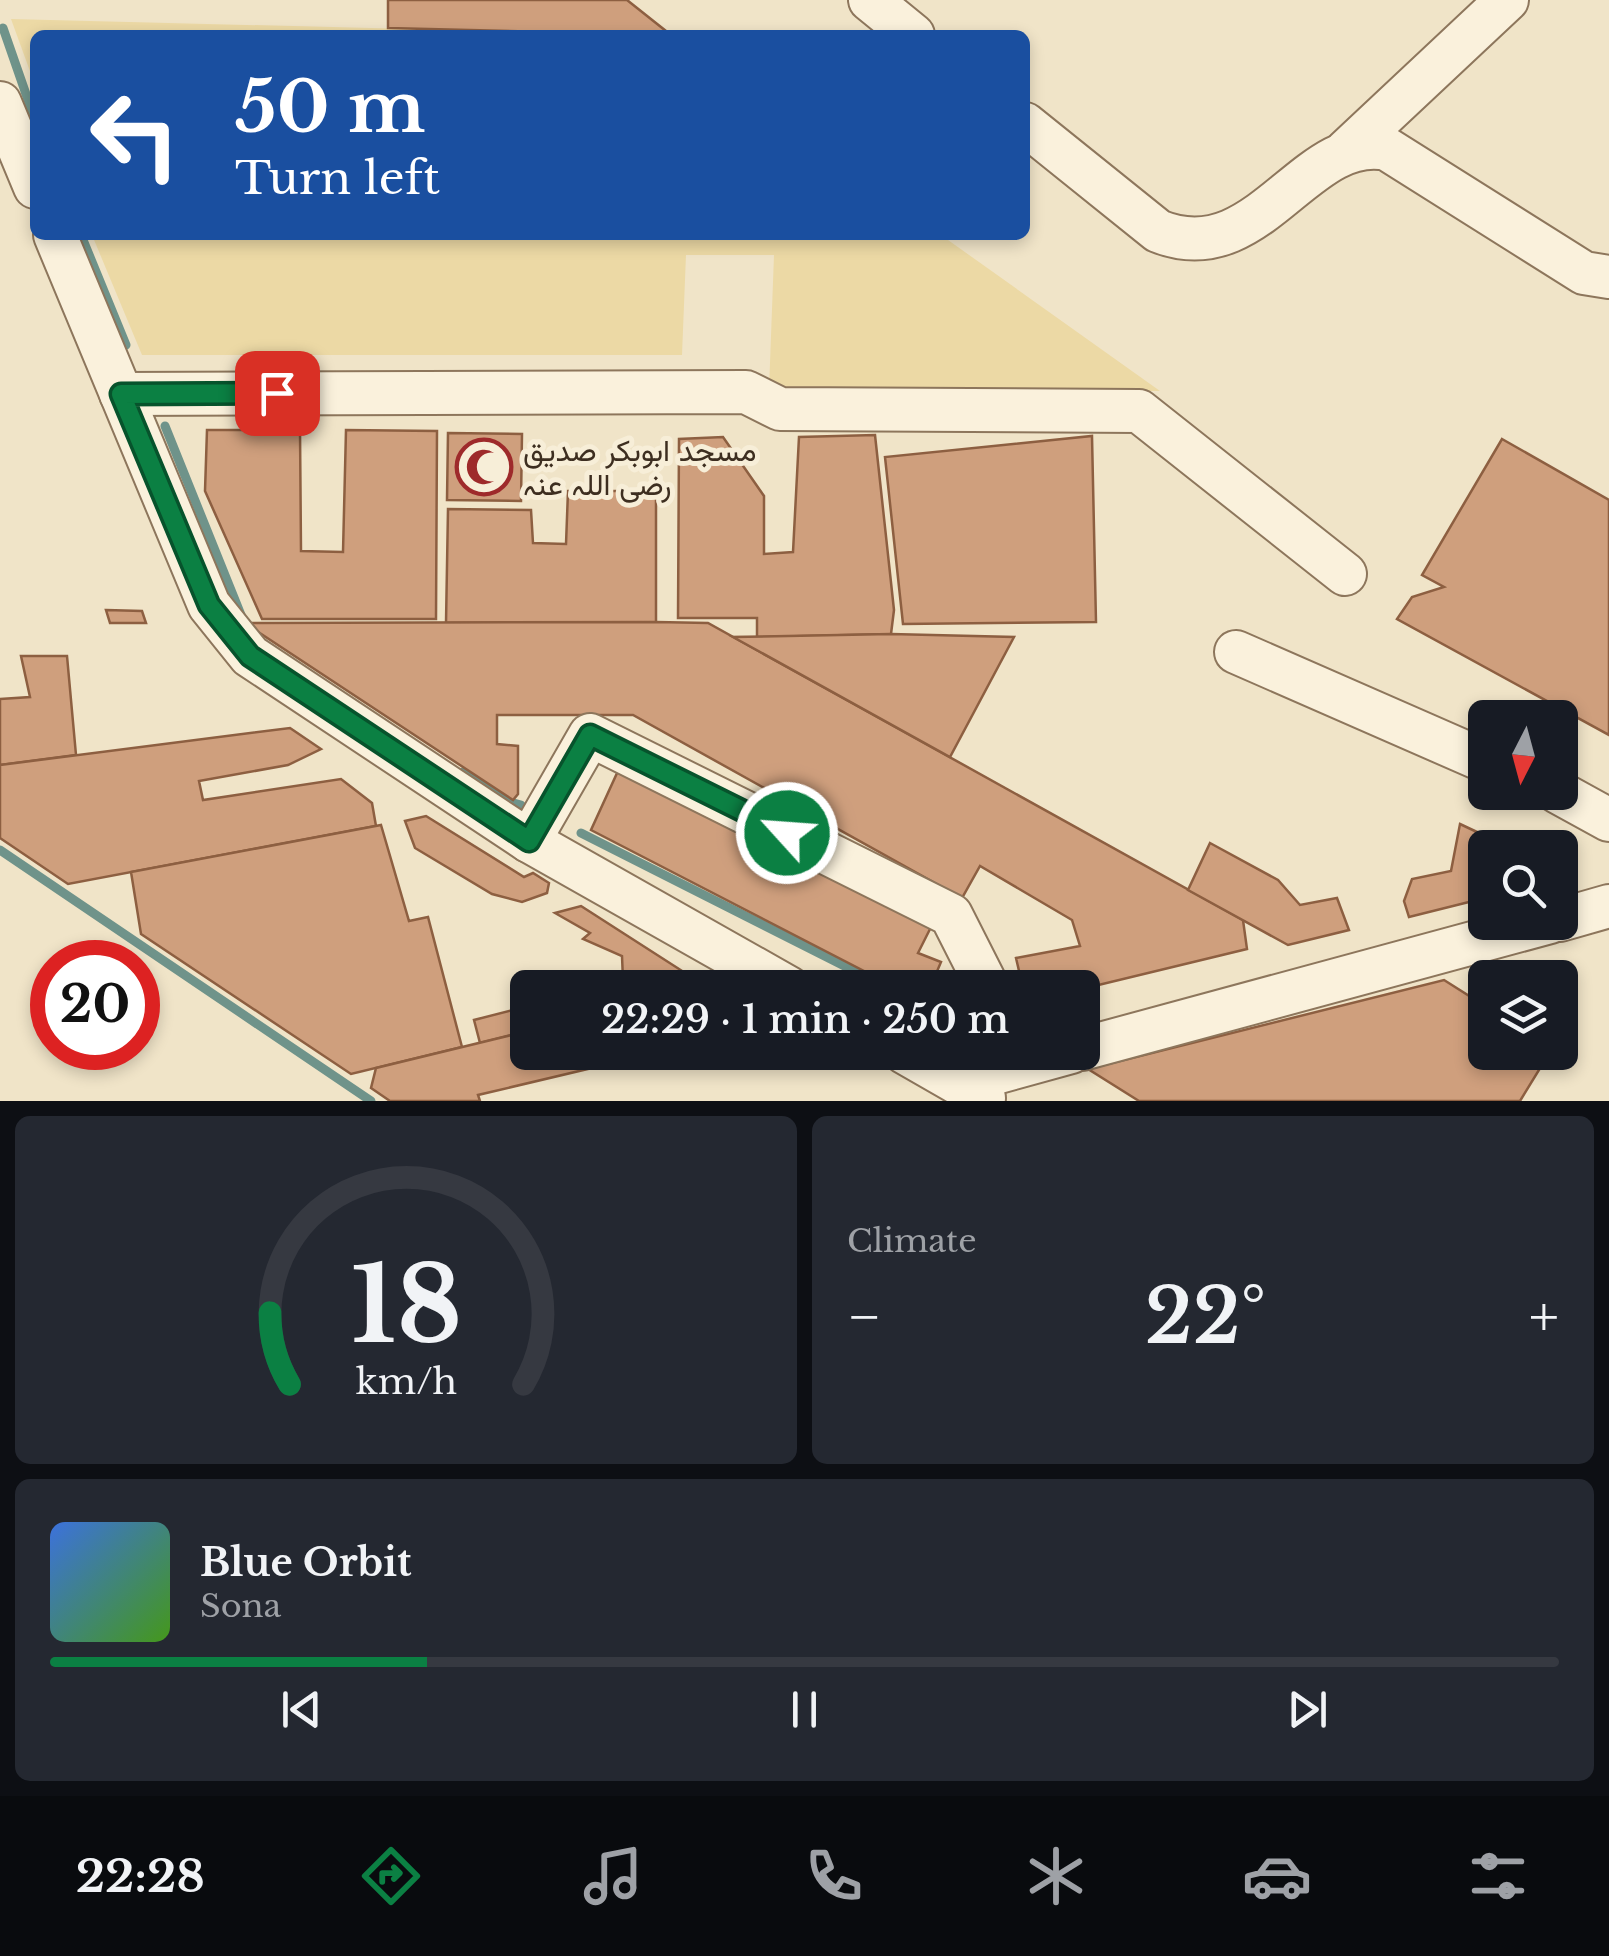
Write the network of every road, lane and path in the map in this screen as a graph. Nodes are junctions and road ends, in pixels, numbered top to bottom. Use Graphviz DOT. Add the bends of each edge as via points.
graph roads {
  1 [pos="870,0"];
  2 [pos="1507,0"];
  3 [pos="907,30"];
  4 [pos="0,103"];
  5 [pos="1030,128"];
  6 [pos="1346,151"];
  7 [pos="30,175"];
  8 [pos="57,240"];
  9 [pos="1609,277"];
  10 [pos="121,394"];
  11 [pos="1345,574"];
  12 [pos="1236,652"];
  13 [pos="1468,754"];
  14 [pos="1578,803"];
  15 [pos="1609,820"];
  16 [pos="529,841"];
  17 [pos="1609,906"];
  18 [pos="1578,915"];
  19 [pos="1484,940"];
  20 [pos="757,970"];
  21 [pos="979,970"];
  22 [pos="1100,1044"];
  23 [pos="936,1070"];
  24 [pos="1003,1070"];
  25 [pos="974,1092"];
  1 -- 3 [label="lane"];
  2 -- 6 [label="lane"];
  4 -- 7 [label="lane"];
  5 -- 6 [label="lane" via="1158,230 1182,240 1236,230"];
  6 -- 9 [label="lane" via="1387,150 1584,273"];
  8 -- 10 [label="lane"];
  10 -- 11 [label="lane" via="746,392 780,409 1138,411"];
  10 -- 16 [label="lane" via="209,605 250,656"];
  12 -- 13 [label="lane"];
  14 -- 15 [label="lane"];
  16 -- 20 [label="lane"];
  16 -- 21 [label="lane" via="590,735 952,914"];
  17 -- 18 [label="lane"];
  19 -- 22 [label="lane"];
  23 -- 25 [label="lane"];
  24 -- 25 [label="lane"];
}
